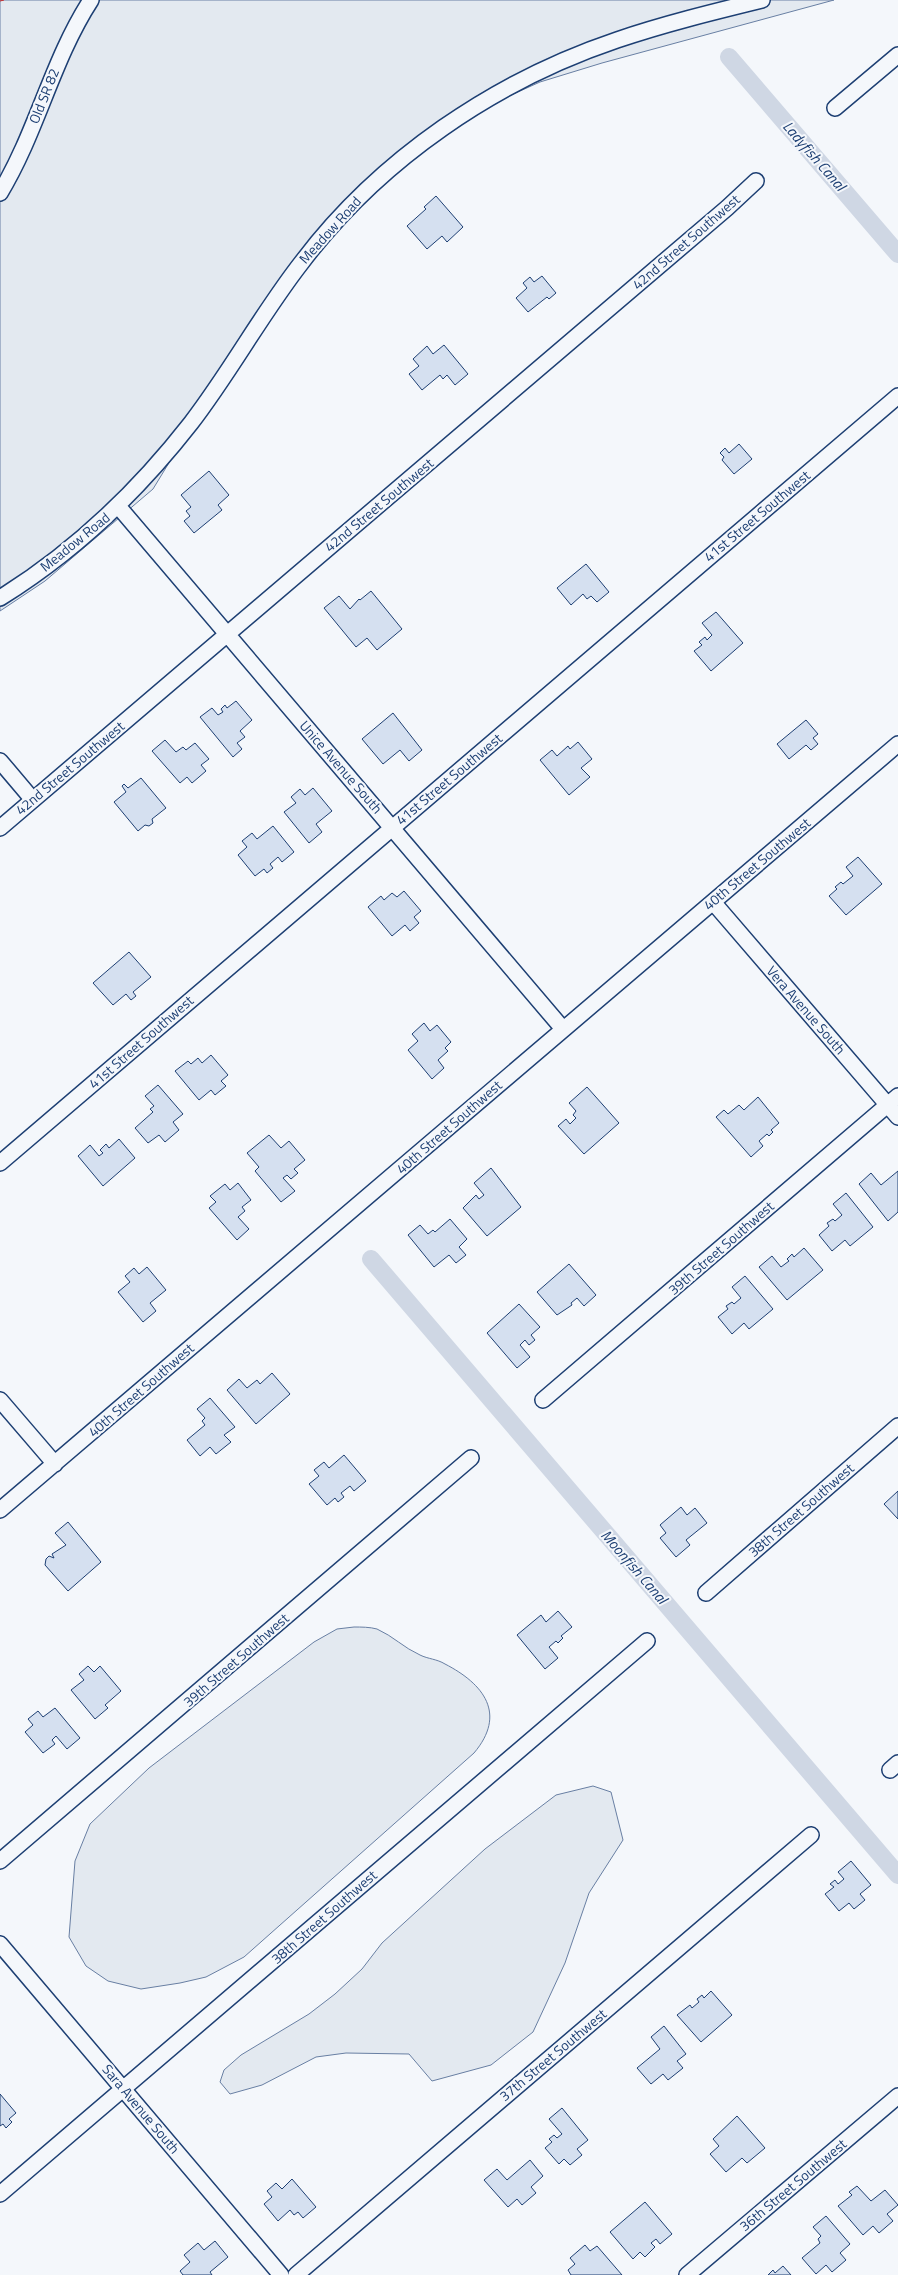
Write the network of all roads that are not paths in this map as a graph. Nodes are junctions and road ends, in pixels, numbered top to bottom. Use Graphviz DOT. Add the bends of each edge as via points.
graph roads {
  1 [pos="91,0"];
  2 [pos="762,0"];
  3 [pos="898,54"];
  4 [pos="834,108"];
  5 [pos="756,181"];
  6 [pos="0,193"];
  7 [pos="898,396"];
  8 [pos="118,506"];
  9 [pos="0,598"];
  10 [pos="227,635"];
  11 [pos="898,744"];
  12 [pos="0,761"];
  13 [pos="33,800"];
  14 [pos="392,827"];
  15 [pos="0,828"];
  16 [pos="713,902"];
  17 [pos="563,1029"];
  18 [pos="893,1101"];
  19 [pos="898,1118"];
  20 [pos="0,1162"];
  21 [pos="0,1400"];
  22 [pos="543,1400"];
  23 [pos="898,1426"];
  24 [pos="471,1458"];
  25 [pos="55,1464"];
  26 [pos="0,1510"];
  27 [pos="706,1593"];
  28 [pos="647,1641"];
  29 [pos="811,1835"];
  30 [pos="0,1861"];
  31 [pos="0,1944"];
  32 [pos="124,2088"];
  33 [pos="898,2096"];
  34 [pos="0,2194"];
  35 [pos="281,2275"];
  36 [pos="296,2275"];
  37 [pos="687,2275"];
  1 -- 6 [label="street, Old SR 82" via="65,45 30,131"];
  2 -- 8 [label="street, Meadow Road" via="674,22 576,55 483,102 416,148 360,196 308,254 263,314 192,422"];
  3 -- 4 [label="street"];
  5 -- 10 [label="street, 42nd Street Southwest"];
  7 -- 14 [label="street, 41st Street Southwest"];
  8 -- 9 [label="street, Meadow Road" via="88,533"];
  8 -- 10 [label="street, Unice Avenue South"];
  10 -- 13 [label="street, 42nd Street Southwest"];
  10 -- 14 [label="street, Unice Avenue South"];
  11 -- 16 [label="street, 40th Street Southwest"];
  12 -- 13 [label="street"];
  13 -- 15 [label="street, 42nd Street Southwest"];
  14 -- 17 [label="street, Unice Avenue South"];
  14 -- 20 [label="street, 41st Street Southwest"];
  16 -- 17 [label="street, 40th Street Southwest"];
  16 -- 18 [label="street, Vera Avenue South"];
  17 -- 25 [label="street, 40th Street Southwest"];
  18 -- 19 [label="street, Vera Avenue South"];
  18 -- 22 [label="street, 39th Street Southwest"];
  21 -- 25 [label="street"];
  23 -- 27 [label="street, 38th Street Southwest"];
  24 -- 30 [label="street, 39th Street Southwest"];
  25 -- 26 [label="street, 40th Street Southwest"];
  28 -- 32 [label="street, 38th Street Southwest"];
  29 -- 36 [label="street, 37th Street Southwest"];
  31 -- 32 [label="street, Sara Avenue South"];
  32 -- 34 [label="street, 38th Street Southwest"];
  32 -- 35 [label="street, Sara Avenue South"];
  33 -- 37 [label="street, 36th Street Southwest"];
}
